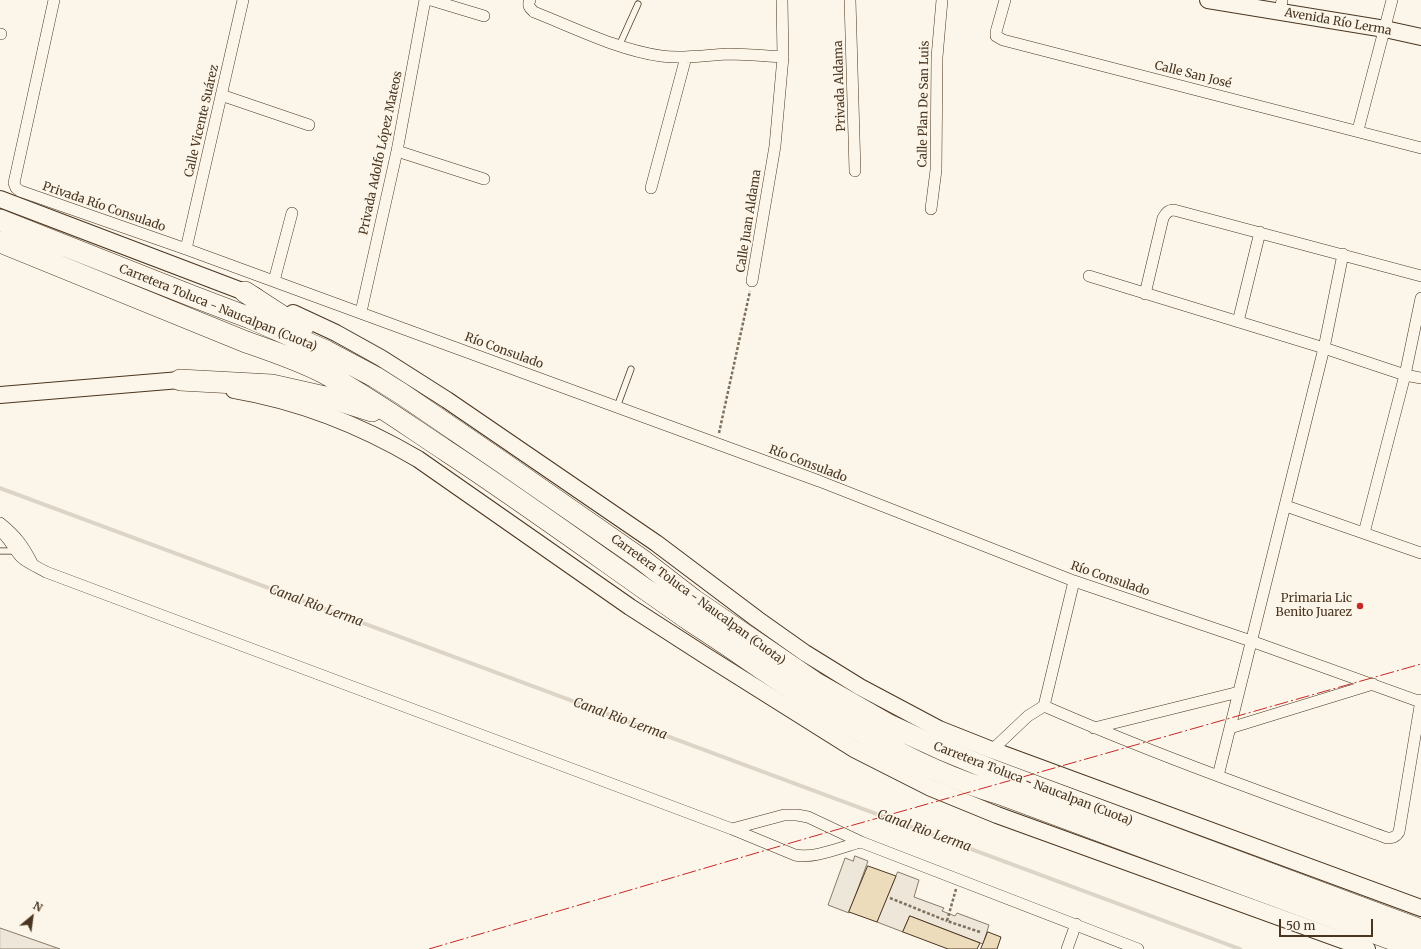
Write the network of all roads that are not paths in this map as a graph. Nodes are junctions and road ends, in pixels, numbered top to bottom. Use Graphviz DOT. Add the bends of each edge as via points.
graph roads {
  1 [pos="54,0"];
  2 [pos="243,0"];
  3 [pos="425,0"];
  4 [pos="431,0"];
  5 [pos="530,0"];
  6 [pos="782,0"];
  7 [pos="850,0"];
  8 [pos="942,0"];
  9 [pos="1005,0"];
  10 [pos="1208,0"];
  11 [pos="1392,0"];
  12 [pos="638,4"];
  13 [pos="1281,6"];
  14 [pos="484,16"];
  15 [pos="1385,29"];
  16 [pos="1421,37"];
  17 [pos="619,46"];
  18 [pos="686,57"];
  19 [pos="783,57"];
  20 [pos="221,95"];
  21 [pos="309,125"];
  22 [pos="1358,130"];
  23 [pos="1421,148"];
  24 [pos="396,151"];
  25 [pos="856,171"];
  26 [pos="484,179"];
  27 [pos="651,188"];
  28 [pos="0,199"];
  29 [pos="931,209"];
  30 [pos="292,213"];
  31 [pos="0,220"];
  32 [pos="1260,232"];
  33 [pos="0,242"];
  34 [pos="186,249"];
  35 [pos="1343,254"];
  36 [pos="1089,276"];
  37 [pos="1421,276"];
  38 [pos="274,281"];
  39 [pos="752,281"];
  40 [pos="245,292"];
  41 [pos="1145,294"];
  42 [pos="1421,298"];
  43 [pos="360,312"];
  44 [pos="1238,322"];
  45 [pos="1324,348"];
  46 [pos="630,369"];
  47 [pos="1405,375"];
  48 [pos="1421,378"];
  49 [pos="180,380"];
  50 [pos="0,395"];
  51 [pos="617,406"];
  52 [pos="432,414"];
  53 [pos="397,419"];
  54 [pos="1286,506"];
  55 [pos="0,523"];
  56 [pos="0,531"];
  57 [pos="1364,533"];
  58 [pos="16,550"];
  59 [pos="0,551"];
  60 [pos="1421,553"];
  61 [pos="32,563"];
  62 [pos="1074,581"];
  63 [pos="1251,641"];
  64 [pos="1373,684"];
  65 [pos="1239,692"];
  66 [pos="1421,701"];
  67 [pos="1044,706"];
  68 [pos="1094,728"];
  69 [pos="1230,728"];
  70 [pos="992,750"];
  71 [pos="1218,776"];
  72 [pos="732,829"];
  73 [pos="861,842"];
  74 [pos="1421,908"];
  75 [pos="1076,924"];
  76 [pos="1421,930"];
  77 [pos="1067,949"];
  78 [pos="1138,949"];
  79 [pos="1367,949"];
  80 [pos="1418,949"];
  1 -- 34 [label="street, Privada Río Consulado" via="14,183 16,188 26,194"];
  2 -- 20 [label="street, Calle Vicente Suárez"];
  3 -- 24 [label="street, Privada Adolfo López Mateos"];
  4 -- 14 [label="street"];
  5 -- 17 [label="street" via="528,5 534,12"];
  6 -- 19 [label="street, Calle Juan Aldama"];
  7 -- 25 [label="street, Privada Aldama"];
  8 -- 29 [label="street, Calle Plan De San Luis" via="937,57 936,170"];
  9 -- 22 [label="street, Calle San José" via="996,32 996,36 1003,40"];
  10 -- 13 [label="street, Avenida Río Lerma"];
  11 -- 15 [label="street"];
  12 -- 17 [label="lane"];
  13 -- 15 [label="street, Avenida Río Lerma"];
  15 -- 16 [label="street, Avenida Río Lerma"];
  15 -- 22 [label="street"];
  17 -- 18 [label="street" via="663,56"];
  18 -- 19 [label="street" via="729,54"];
  18 -- 27 [label="street"];
  19 -- 39 [label="street, Calle Juan Aldama" via="775,146"];
  20 -- 21 [label="street"];
  20 -- 34 [label="street, Calle Vicente Suárez"];
  22 -- 23 [label="street, Calle San José"];
  24 -- 26 [label="street"];
  24 -- 43 [label="street, Privada Adolfo López Mateos"];
  28 -- 40 [label="street"];
  30 -- 38 [label="street"];
  31 -- 52 [label="highway, Carretera Toluca - Naucalpan (Cuota)" via="292,335 375,378"];
  32 -- 35 [label="street"];
  32 -- 41 [label="street" via="1174,210 1166,212"];
  32 -- 44 [label="street"];
  33 -- 53 [label="highway, Carretera Toluca - Naucalpan (Cuota)" via="324,373 370,399"];
  34 -- 38 [label="street, Río Consulado"];
  35 -- 37 [label="street"];
  35 -- 45 [label="street"];
  36 -- 41 [label="street"];
  38 -- 43 [label="street, Río Consulado"];
  40 -- 52 [label="highway" via="285,318 401,382"];
  40 -- 70 [label="street" via="336,333 441,396 656,544 757,619 860,687 939,729"];
  41 -- 44 [label="street"];
  42 -- 47 [label="street"];
  43 -- 51 [label="street, Río Consulado"];
  44 -- 45 [label="street"];
  45 -- 47 [label="street"];
  45 -- 54 [label="street"];
  46 -- 51 [label="lane"];
  47 -- 48 [label="street"];
  47 -- 57 [label="street"];
  49 -- 50 [label="street"];
  49 -- 53 [label="highway" via="272,385 334,399"];
  49 -- 79 [label="street" via="294,404 335,418 389,442 418,459 630,607 706,656 854,749 931,788"];
  51 -- 62 [label="street, Río Consulado"];
  52 -- 76 [label="highway, Carretera Toluca - Naucalpan (Cuota)" via="641,559 694,600 792,668 890,725 992,770"];
  53 -- 80 [label="highway, Carretera Toluca - Naucalpan (Cuota)" via="800,695 887,746 973,786"];
  54 -- 57 [label="street"];
  54 -- 63 [label="street"];
  55 -- 61 [label="street" via="24,548"];
  56 -- 58 [label="street"];
  57 -- 60 [label="street"];
  58 -- 59 [label="lane"];
  58 -- 61 [label="street" via="20,557"];
  61 -- 72 [label="street" via="46,572"];
  62 -- 63 [label="street, Río Consulado"];
  62 -- 67 [label="street"];
  63 -- 64 [label="street, Río Consulado"];
  63 -- 65 [label="street"];
  64 -- 66 [label="street, Río Consulado"];
  64 -- 69 [label="street"];
  65 -- 68 [label="street"];
  65 -- 69 [label="street"];
  66 -- 71 [label="street" via="1399,832 1393,838 1387,838"];
  67 -- 68 [label="street"];
  67 -- 70 [label="street" via="1028,716"];
  68 -- 71 [label="street"];
  69 -- 71 [label="street"];
  70 -- 74 [label="street"];
  72 -- 73 [label="street" via="803,856"];
  72 -- 73 [label="street" via="797,814"];
  73 -- 75 [label="street"];
  75 -- 77 [label="street"];
  75 -- 78 [label="street"];
}
